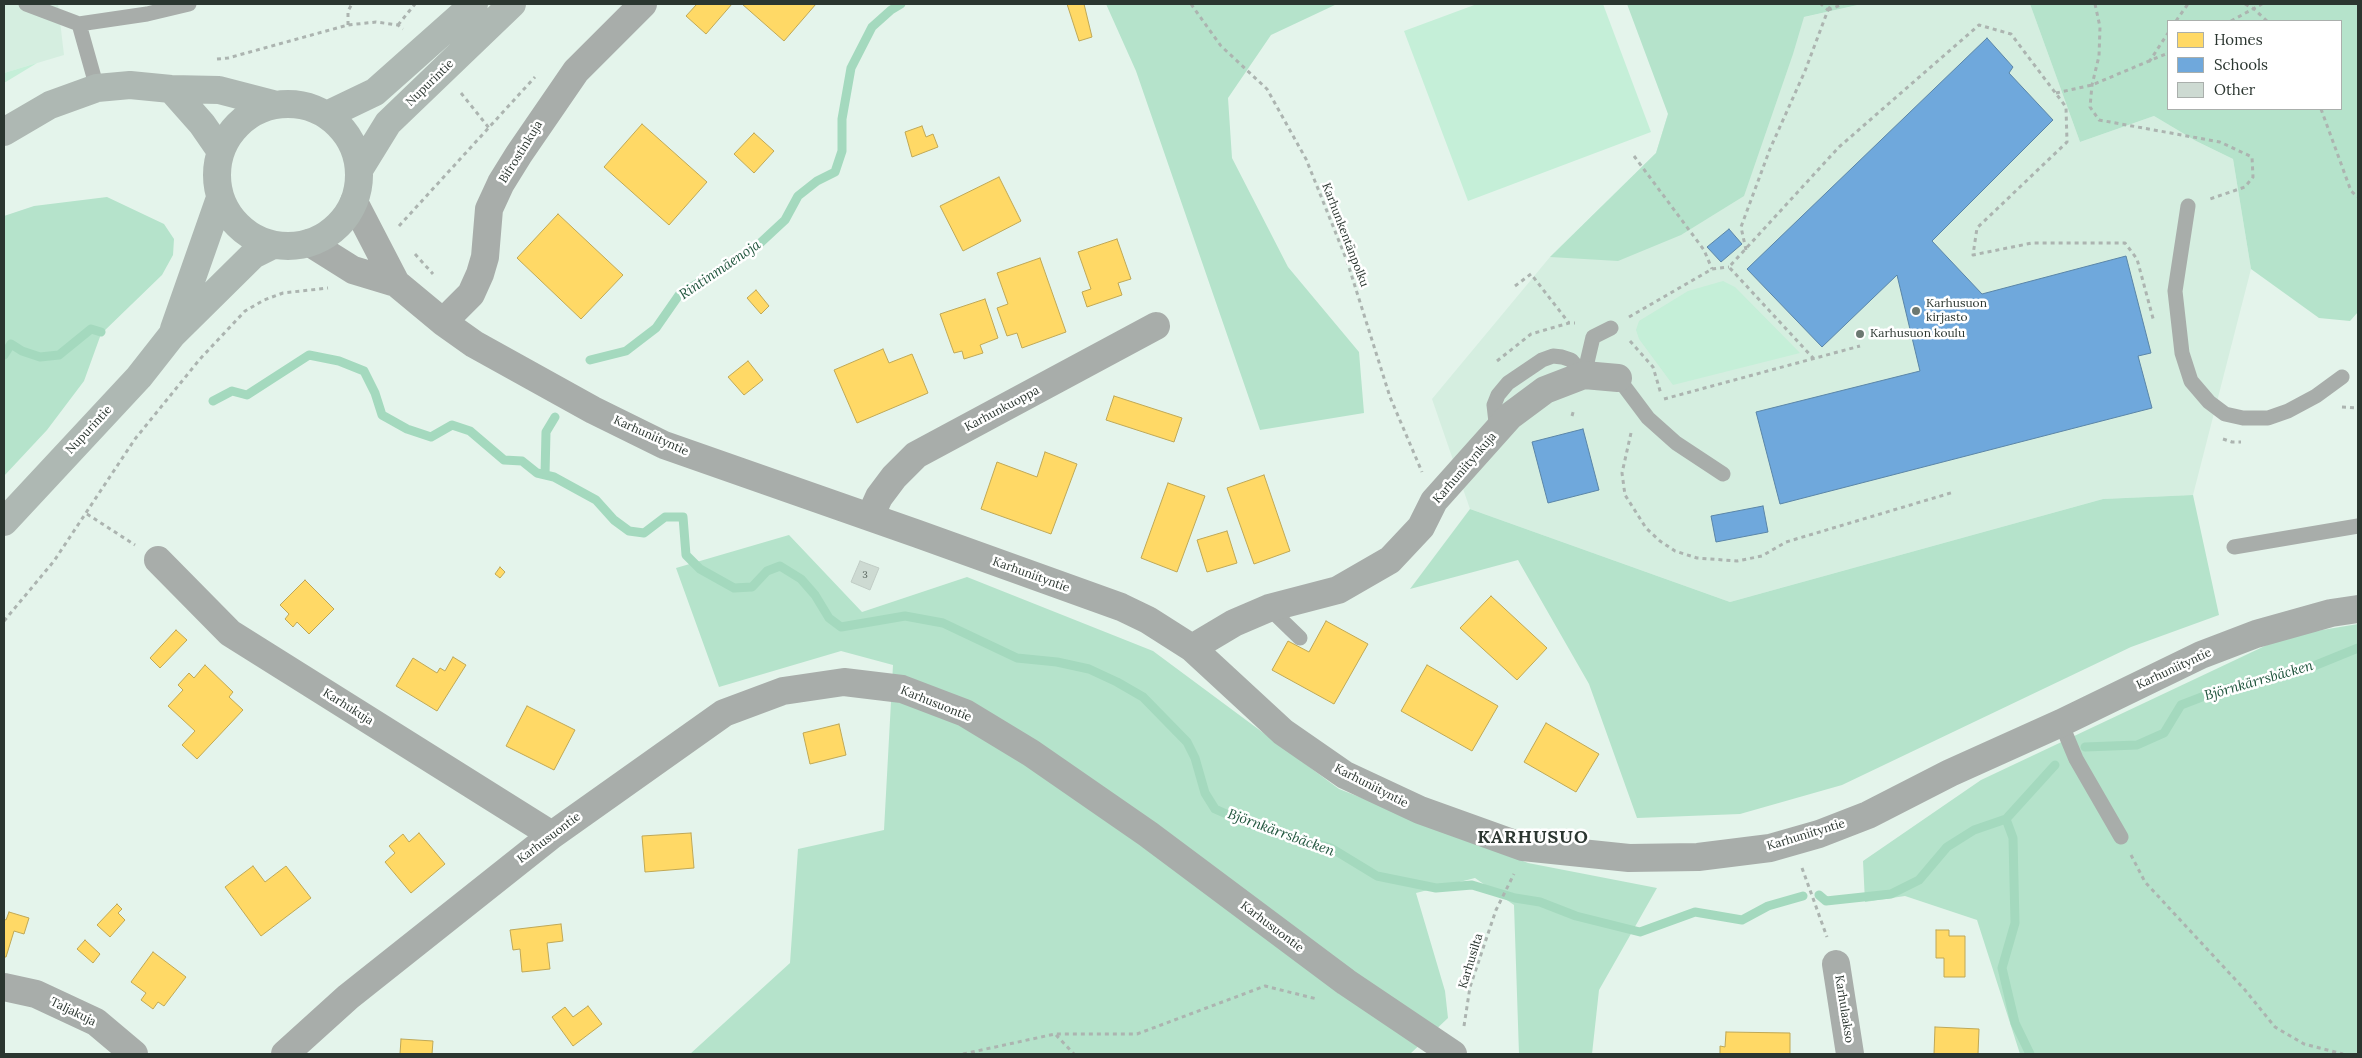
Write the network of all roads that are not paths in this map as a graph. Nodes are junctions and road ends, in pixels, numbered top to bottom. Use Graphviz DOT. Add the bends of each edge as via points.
graph roads {
  1 [pos="26,4"];
  2 [pos="188,4"];
  3 [pos="474,4"];
  4 [pos="512,4"];
  5 [pos="643,4"];
  6 [pos="79,24"];
  7 [pos="97,88"];
  8 [pos="171,89"];
  9 [pos="274,104"];
  10 [pos="327,115"];
  11 [pos="4,132"];
  12 [pos="220,150"];
  13 [pos="359,170"];
  14 [pos="220,198"];
  15 [pos="354,202"];
  16 [pos="2188,206"];
  17 [pos="310,243"];
  18 [pos="272,245"];
  19 [pos="396,283"];
  20 [pos="452,313"];
  21 [pos="1156,326"];
  22 [pos="1611,328"];
  23 [pos="172,335"];
  24 [pos="1584,375"];
  25 [pos="2342,377"];
  26 [pos="1618,378"];
  27 [pos="1723,474"];
  28 [pos="870,517"];
  29 [pos="4,522"];
  30 [pos="2358,526"];
  31 [pos="2234,547"];
  32 [pos="158,560"];
  33 [pos="1270,608"];
  34 [pos="2358,609"];
  35 [pos="1300,638"];
  36 [pos="1192,648"];
  37 [pos="2060,724"];
  38 [pos="552,835"];
  39 [pos="2121,837"];
  40 [pos="1836,964"];
  41 [pos="4,988"];
  42 [pos="1458,1045"];
  43 [pos="134,1054"];
  44 [pos="285,1054"];
  45 [pos="1850,1054"];
  1 -- 6 [label="lane"];
  2 -- 6 [label="lane"];
  3 -- 10 [label="main road" via="375,92"];
  4 -- 13 [label="main road, Nupurintie" via="388,123"];
  5 -- 20 [label="street, Bifrostinkuja" via="576,71 501,183 489,209 485,257 480,274 471,294"];
  6 -- 7 [label="lane"];
  7 -- 8 [label="main road" via="130,85"];
  7 -- 11 [label="main road" via="50,105"];
  8 -- 9 [label="main road" via="218,90"];
  8 -- 12 [label="main road"];
  9 -- 10 [label="main road" via="292,103"];
  9 -- 12 [label="main road" via="251,113 232,129"];
  10 -- 13 [label="main road" via="344,130 354,149"];
  12 -- 14 [label="main road" via="216,174"];
  13 -- 15 [label="main road"];
  14 -- 18 [label="main road" via="231,220 250,236"];
  14 -- 23 [label="main road, Nupurintie"];
  15 -- 17 [label="main road" via="344,220 328,234"];
  15 -- 19 [label="street, Karhuniityntie"];
  16 -- 25 [label="lane" via="2175,291 2181,344 2191,381 2209,402 2225,414 2268,418 2316,396"];
  17 -- 18 [label="main road" via="292,247"];
  17 -- 19 [label="street, Karhuniityntie" via="353,270"];
  18 -- 23 [label="main road, Nupurintie" via="253,255"];
  19 -- 20 [label="street, Karhuniityntie"];
  20 -- 28 [label="street, Karhuniityntie" via="474,344 526,375 664,445"];
  21 -- 28 [label="street, Karhunkuoppa" via="916,455 879,497"];
  22 -- 24 [label="lane" via="1593,337"];
  23 -- 29 [label="main road, Nupurintie" via="139,377"];
  24 -- 26 [label="street, Karhuniitynkuja"];
  24 -- 33 [label="street, Karhuniitynkuja" via="1545,390 1510,416 1434,500 1421,527 1390,560 1338,590"];
  26 -- 27 [label="lane" via="1648,418 1676,444"];
  28 -- 36 [label="street, Karhuniityntie" via="1121,607"];
  30 -- 31 [label="lane"];
  32 -- 38 [label="street, Karhukuja" via="230,634"];
  33 -- 35 [label="lane"];
  33 -- 36 [label="street, Karhuniitynkuja" via="1234,623"];
  34 -- 37 [label="street, Karhuniityntie" via="2256,634 2201,655"];
  36 -- 37 [label="street, Karhuniityntie" via="1283,732 1344,775 1420,810 1523,847 1630,858 1698,857 1770,848 1793,841 1868,815"];
  37 -- 39 [label="lane" via="2076,759"];
  38 -- 42 [label="street, Karhusuontie" via="724,713 782,691 844,682 902,689 966,714 1031,753 1148,834 1346,982"];
  38 -- 44 [label="street, Karhusuontie" via="348,997"];
  40 -- 45 [label="street, Karhulaakso"];
  41 -- 43 [label="street, Taljakuja" via="36,994 96,1022"];
}
